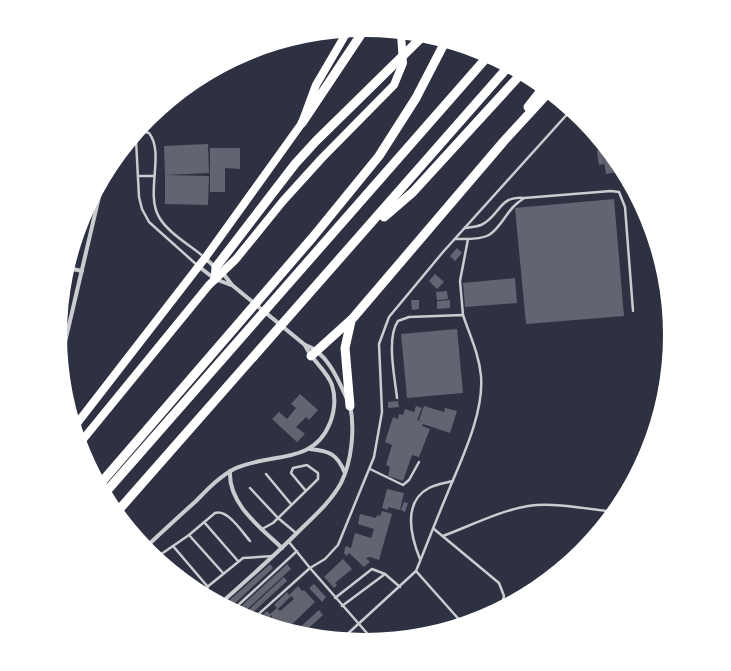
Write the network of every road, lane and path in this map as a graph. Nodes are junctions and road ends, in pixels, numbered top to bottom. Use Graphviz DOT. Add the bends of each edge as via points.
graph roads {
  1 [pos="359,37"];
  2 [pos="343,38"];
  3 [pos="401,40"];
  4 [pos="417,42"];
  5 [pos="442,47"];
  6 [pos="483,61"];
  7 [pos="504,71"];
  8 [pos="517,78"];
  9 [pos="540,93"];
  10 [pos="544,97"];
  11 [pos="566,114"];
  12 [pos="302,123"];
  13 [pos="147,132"];
  14 [pos="504,141"];
  15 [pos="137,144"];
  16 [pos="138,176"];
  17 [pos="154,176"];
  18 [pos="524,198"];
  19 [pos="97,205"];
  20 [pos="464,228"];
  21 [pos="362,235"];
  22 [pos="454,239"];
  23 [pos="468,239"];
  24 [pos="205,258"];
  25 [pos="198,266"];
  26 [pos="75,269"];
  27 [pos="82,271"];
  28 [pos="218,273"];
  29 [pos="232,285"];
  30 [pos="633,311"];
  31 [pos="463,315"];
  32 [pos="353,318"];
  33 [pos="67,333"];
  34 [pos="305,345"];
  35 [pos="314,353"];
  36 [pos="397,398"];
  37 [pos="350,406"];
  38 [pos="79,420"];
  39 [pos="85,437"];
  40 [pos="310,449"];
  41 [pos="419,462"];
  42 [pos="370,469"];
  43 [pos="230,471"];
  44 [pos="266,474"];
  45 [pos="345,474"];
  46 [pos="104,479"];
  47 [pos="453,481"];
  48 [pos="109,488"];
  49 [pos="250,488"];
  50 [pos="306,491"];
  51 [pos="291,504"];
  52 [pos="121,507"];
  53 [pos="606,511"];
  54 [pos="278,518"];
  55 [pos="204,522"];
  56 [pos="434,528"];
  57 [pos="262,529"];
  58 [pos="296,533"];
  59 [pos="189,534"];
  60 [pos="443,536"];
  61 [pos="250,542"];
  62 [pos="289,542"];
  63 [pos="150,543"];
  64 [pos="173,546"];
  65 [pos="282,548"];
  66 [pos="297,552"];
  67 [pos="162,554"];
  68 [pos="274,556"];
  69 [pos="421,560"];
  70 [pos="238,561"];
  71 [pos="310,568"];
  72 [pos="416,571"];
  73 [pos="223,574"];
  74 [pos="384,574"];
  75 [pos="208,587"];
  76 [pos="400,587"];
  77 [pos="335,598"];
  78 [pos="225,599"];
  79 [pos="503,600"];
  80 [pos="238,605"];
  81 [pos="342,606"];
  82 [pos="259,614"];
  83 [pos="458,619"];
  84 [pos="358,624"];
  85 [pos="348,633"];
  86 [pos="367,634"];
  1 -- 12 [label="highway"];
  2 -- 12 [label="main road" via="316,85"];
  3 -- 28 [label="main road" via="403,63 394,85 322,158 236,259"];
  4 -- 28 [label="highway" via="316,141 291,170"];
  5 -- 46 [label="highway" via="416,98 379,156 308,243"];
  6 -- 48 [label="highway"];
  7 -- 21 [label="highway"];
  8 -- 21 [label="highway" via="413,192"];
  9 -- 14 [label="highway"];
  10 -- 14 [label="highway"];
  11 -- 20 [label="lane"];
  12 -- 24 [label="main road"];
  13 -- 17 [label="lane" via="154,143"];
  14 -- 32 [label="highway"];
  15 -- 16 [label="lane"];
  16 -- 17 [label="lane"];
  16 -- 25 [label="lane" via="141,204 146,218"];
  17 -- 24 [label="lane" via="158,216 167,227"];
  18 -- 20 [label="lane" via="514,197 508,200 484,223"];
  18 -- 23 [label="lane" via="510,209 489,234"];
  18 -- 30 [label="lane" via="611,191 620,194 625,207"];
  19 -- 27 [label="street"];
  20 -- 22 [label="lane"];
  21 -- 52 [label="highway"];
  22 -- 23 [label="lane"];
  22 -- 42 [label="lane" via="394,309 384,327 379,344 382,412"];
  23 -- 31 [label="lane" via="460,281"];
  24 -- 25 [label="main road"];
  24 -- 28 [label="street"];
  25 -- 28 [label="street"];
  25 -- 38 [label="main road"];
  26 -- 27 [label="street"];
  27 -- 33 [label="street"];
  28 -- 29 [label="street"];
  28 -- 29 [label="street"];
  28 -- 39 [label="main road"];
  29 -- 34 [label="street"];
  31 -- 36 [label="lane" via="409,317 398,321 393,330 392,347"];
  31 -- 47 [label="lane" via="479,360 481,391 470,441"];
  32 -- 35 [label="highway"];
  32 -- 37 [label="highway" via="345,348"];
  34 -- 35 [label="street"];
  34 -- 35 [label="street"];
  35 -- 37 [label="street" via="336,376"];
  35 -- 40 [label="street" via="329,378 335,404 334,415 326,432"];
  37 -- 45 [label="street" via="352,428"];
  40 -- 43 [label="street" via="260,460"];
  40 -- 45 [label="street" via="333,455"];
  41 -- 42 [label="lane" via="409,480 403,484"];
  42 -- 71 [label="lane" via="338,545 325,559"];
  43 -- 57 [label="street" via="234,497"];
  43 -- 63 [label="street"];
  44 -- 51 [label="lane"];
  45 -- 58 [label="street" via="332,497"];
  47 -- 56 [label="lane"];
  47 -- 69 [label="lane" via="428,488 414,506 411,524"];
  49 -- 54 [label="lane"];
  50 -- 50 [label="lane" via="317,480 318,473 307,465 293,468 291,473"];
  50 -- 51 [label="lane"];
  51 -- 54 [label="lane"];
  53 -- 60 [label="lane" via="529,506"];
  54 -- 57 [label="lane"];
  54 -- 58 [label="lane"];
  55 -- 59 [label="lane"];
  55 -- 61 [label="lane" via="215,513 223,513"];
  55 -- 70 [label="lane"];
  56 -- 60 [label="lane"];
  56 -- 69 [label="lane"];
  57 -- 65 [label="street"];
  58 -- 62 [label="street"];
  59 -- 64 [label="lane"];
  59 -- 73 [label="lane"];
  60 -- 79 [label="lane" via="499,583 504,596"];
  62 -- 65 [label="street"];
  62 -- 66 [label="lane"];
  64 -- 67 [label="lane"];
  64 -- 75 [label="lane"];
  65 -- 68 [label="street"];
  66 -- 71 [label="lane"];
  66 -- 80 [label="lane"];
  68 -- 70 [label="lane" via="246,557"];
  68 -- 78 [label="street"];
  69 -- 72 [label="lane"];
  70 -- 73 [label="lane"];
  71 -- 77 [label="lane"];
  71 -- 82 [label="lane"];
  72 -- 76 [label="lane"];
  72 -- 83 [label="lane"];
  73 -- 75 [label="lane"];
  74 -- 76 [label="lane"];
  74 -- 77 [label="lane" via="377,569 370,569"];
  74 -- 81 [label="lane"];
  76 -- 84 [label="lane"];
  77 -- 81 [label="lane"];
  81 -- 84 [label="lane"];
  84 -- 85 [label="lane"];
  84 -- 86 [label="lane"];
}
